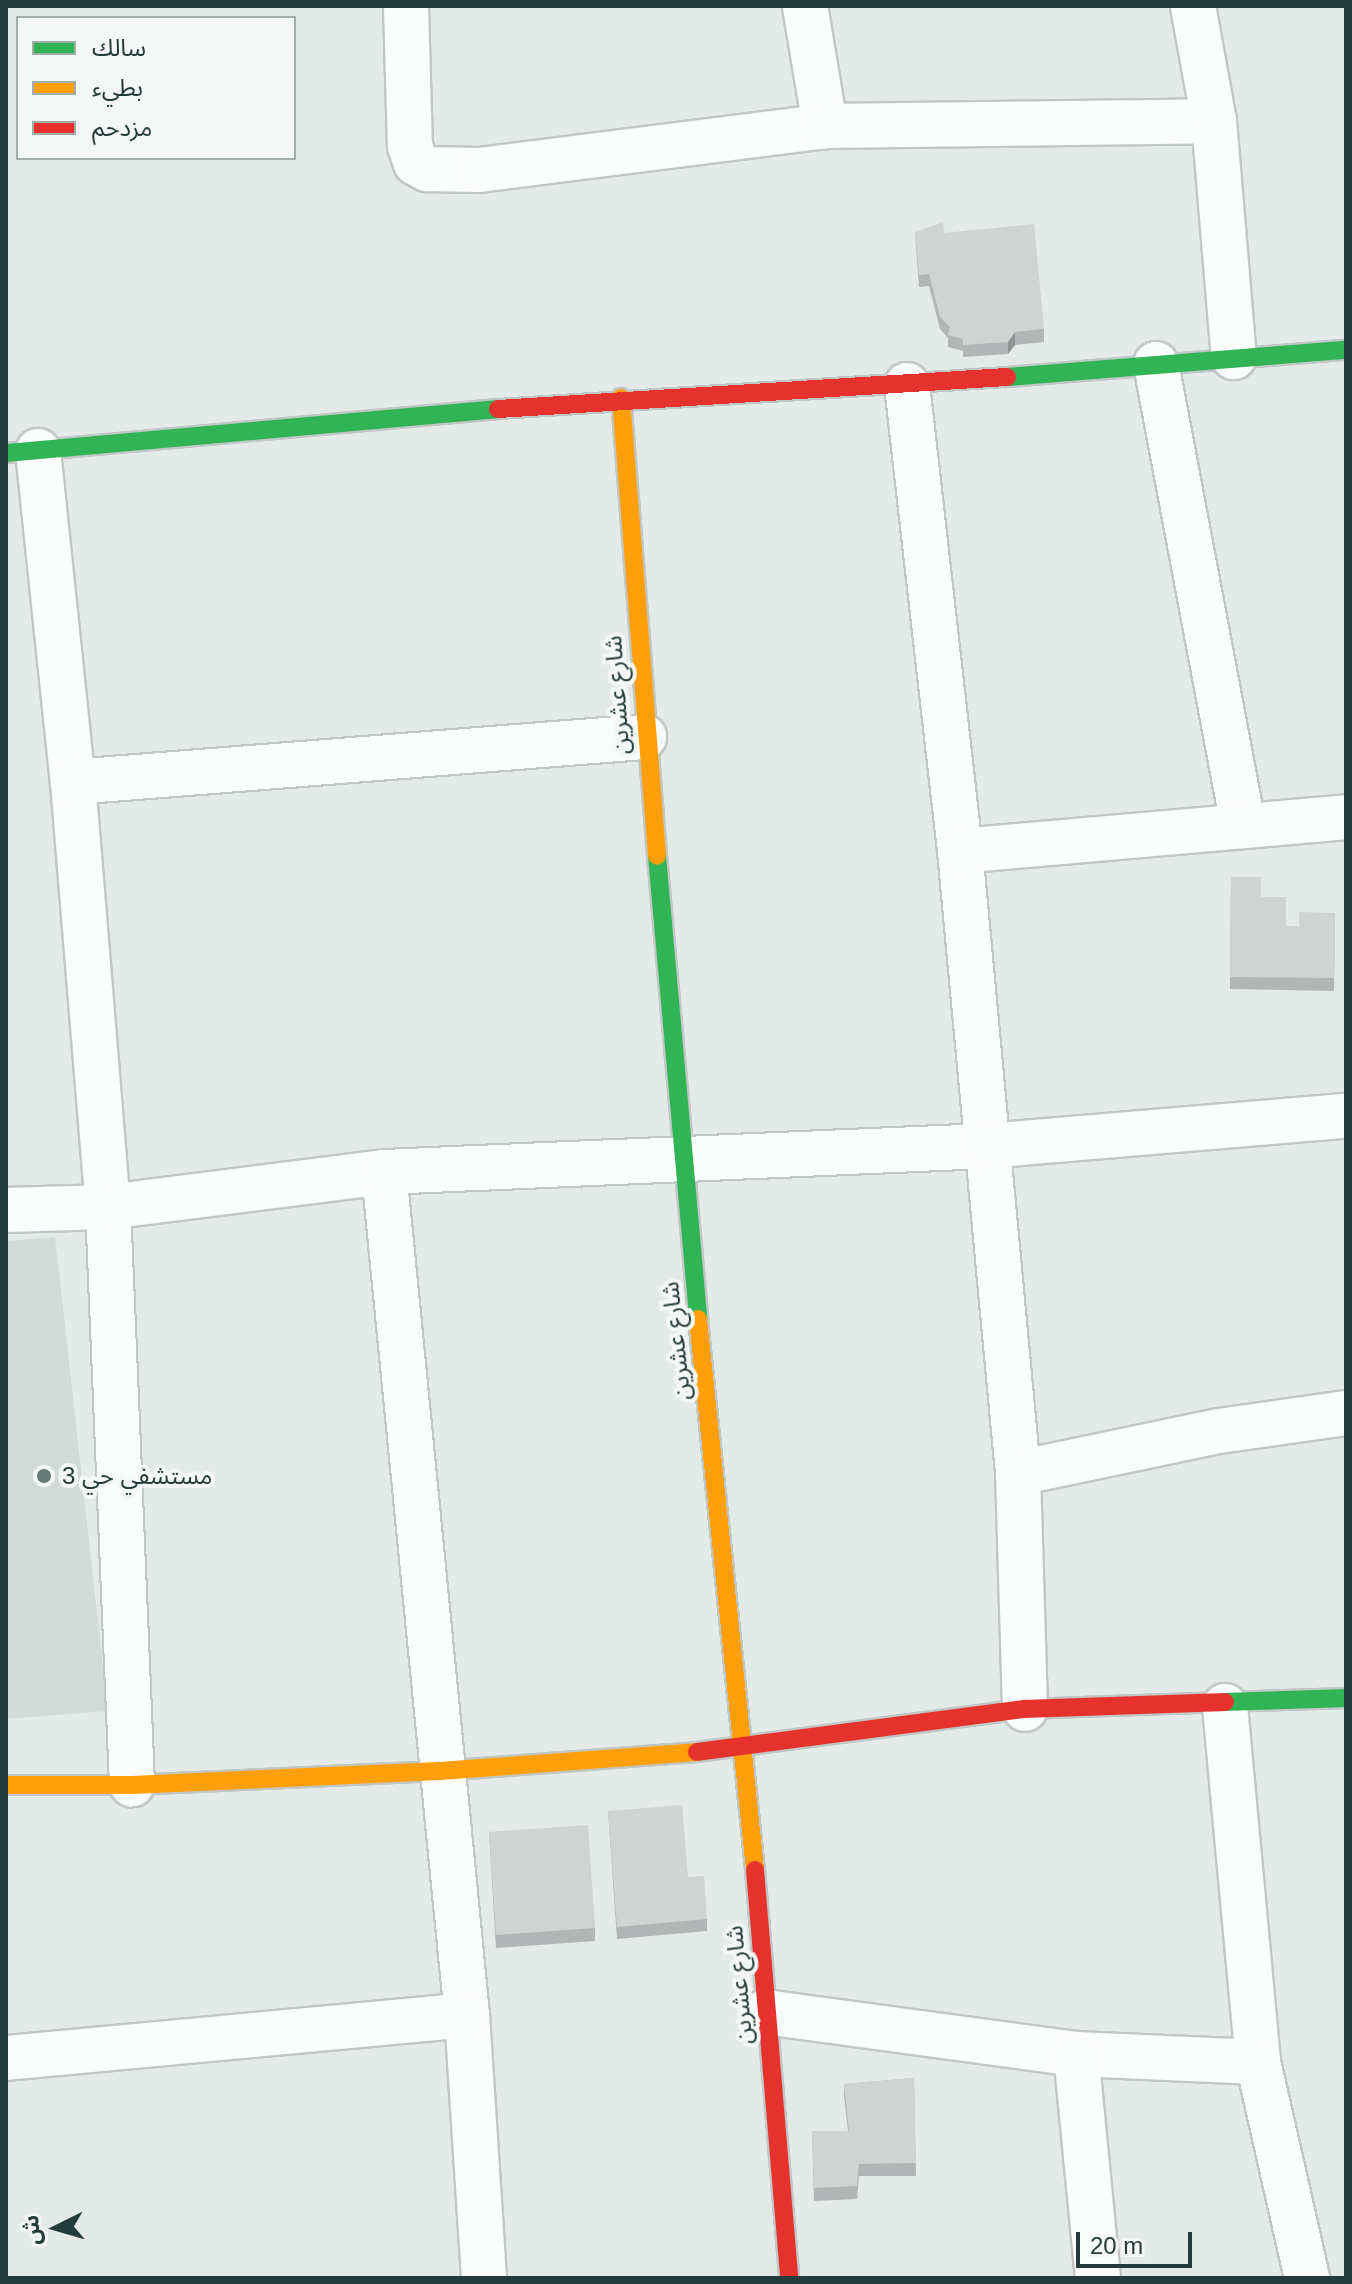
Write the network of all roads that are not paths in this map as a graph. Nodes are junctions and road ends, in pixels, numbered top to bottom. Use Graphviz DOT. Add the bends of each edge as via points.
graph roads {
  1 [pos="406,6"];
  2 [pos="805,6"];
  3 [pos="1193,6"];
  4 [pos="1214,121"];
  5 [pos="825,126"];
  6 [pos="1346,350"];
  7 [pos="1234,357"];
  8 [pos="1156,364"];
  9 [pos="907,385"];
  10 [pos="621,398"];
  11 [pos="22,452"];
  12 [pos="644,737"];
  13 [pos="73,782"];
  14 [pos="1346,817"];
  15 [pos="1243,825"];
  16 [pos="960,851"];
  17 [pos="1346,1116"];
  18 [pos="986,1146"];
  19 [pos="680,1157"];
  20 [pos="384,1172"];
  21 [pos="108,1207"];
  22 [pos="6,1210"];
  23 [pos="1346,1413"];
  24 [pos="1018,1473"];
  25 [pos="1346,1698"];
  26 [pos="1225,1706"];
  27 [pos="1025,1709"];
  28 [pos="745,1748"];
  29 [pos="439,1771"];
  30 [pos="6,1785"];
  31 [pos="132,1785"];
  32 [pos="765,2012"];
  33 [pos="467,2015"];
  34 [pos="1076,2054"];
  35 [pos="6,2058"];
  36 [pos="1258,2062"];
  37 [pos="484,2278"];
  38 [pos="789,2278"];
  39 [pos="1098,2278"];
  40 [pos="1307,2278"];
  1 -- 5 [label="street" via="410,146 416,163 427,169 479,170"];
  2 -- 5 [label="street"];
  3 -- 4 [label="street"];
  4 -- 5 [label="street"];
  4 -- 7 [label="street"];
  6 -- 7 [label="street"];
  7 -- 8 [label="street"];
  8 -- 9 [label="street"];
  8 -- 15 [label="street"];
  9 -- 10 [label="street"];
  9 -- 16 [label="street"];
  10 -- 11 [label="street"];
  10 -- 12 [label="street, شارع عشرين"];
  11 -- 13 [label="street"];
  12 -- 13 [label="street"];
  12 -- 19 [label="street, شارع عشرين"];
  13 -- 21 [label="street"];
  14 -- 15 [label="street"];
  15 -- 16 [label="street"];
  16 -- 18 [label="street"];
  17 -- 18 [label="street"];
  18 -- 19 [label="street"];
  18 -- 24 [label="street"];
  19 -- 20 [label="street"];
  19 -- 28 [label="street, شارع عشرين"];
  20 -- 21 [label="street"];
  20 -- 29 [label="street"];
  21 -- 22 [label="street"];
  21 -- 31 [label="street"];
  23 -- 24 [label="street" via="1219,1431"];
  24 -- 27 [label="street"];
  25 -- 26 [label="street"];
  26 -- 27 [label="street"];
  26 -- 36 [label="street"];
  27 -- 28 [label="street"];
  28 -- 29 [label="street"];
  28 -- 32 [label="street, شارع عشرين"];
  29 -- 31 [label="street"];
  29 -- 33 [label="street"];
  30 -- 31 [label="street"];
  32 -- 34 [label="street"];
  32 -- 38 [label="street, شارع عشرين"];
  33 -- 35 [label="street"];
  33 -- 37 [label="street"];
  34 -- 36 [label="street"];
  34 -- 39 [label="street"];
  36 -- 40 [label="street"];
}
